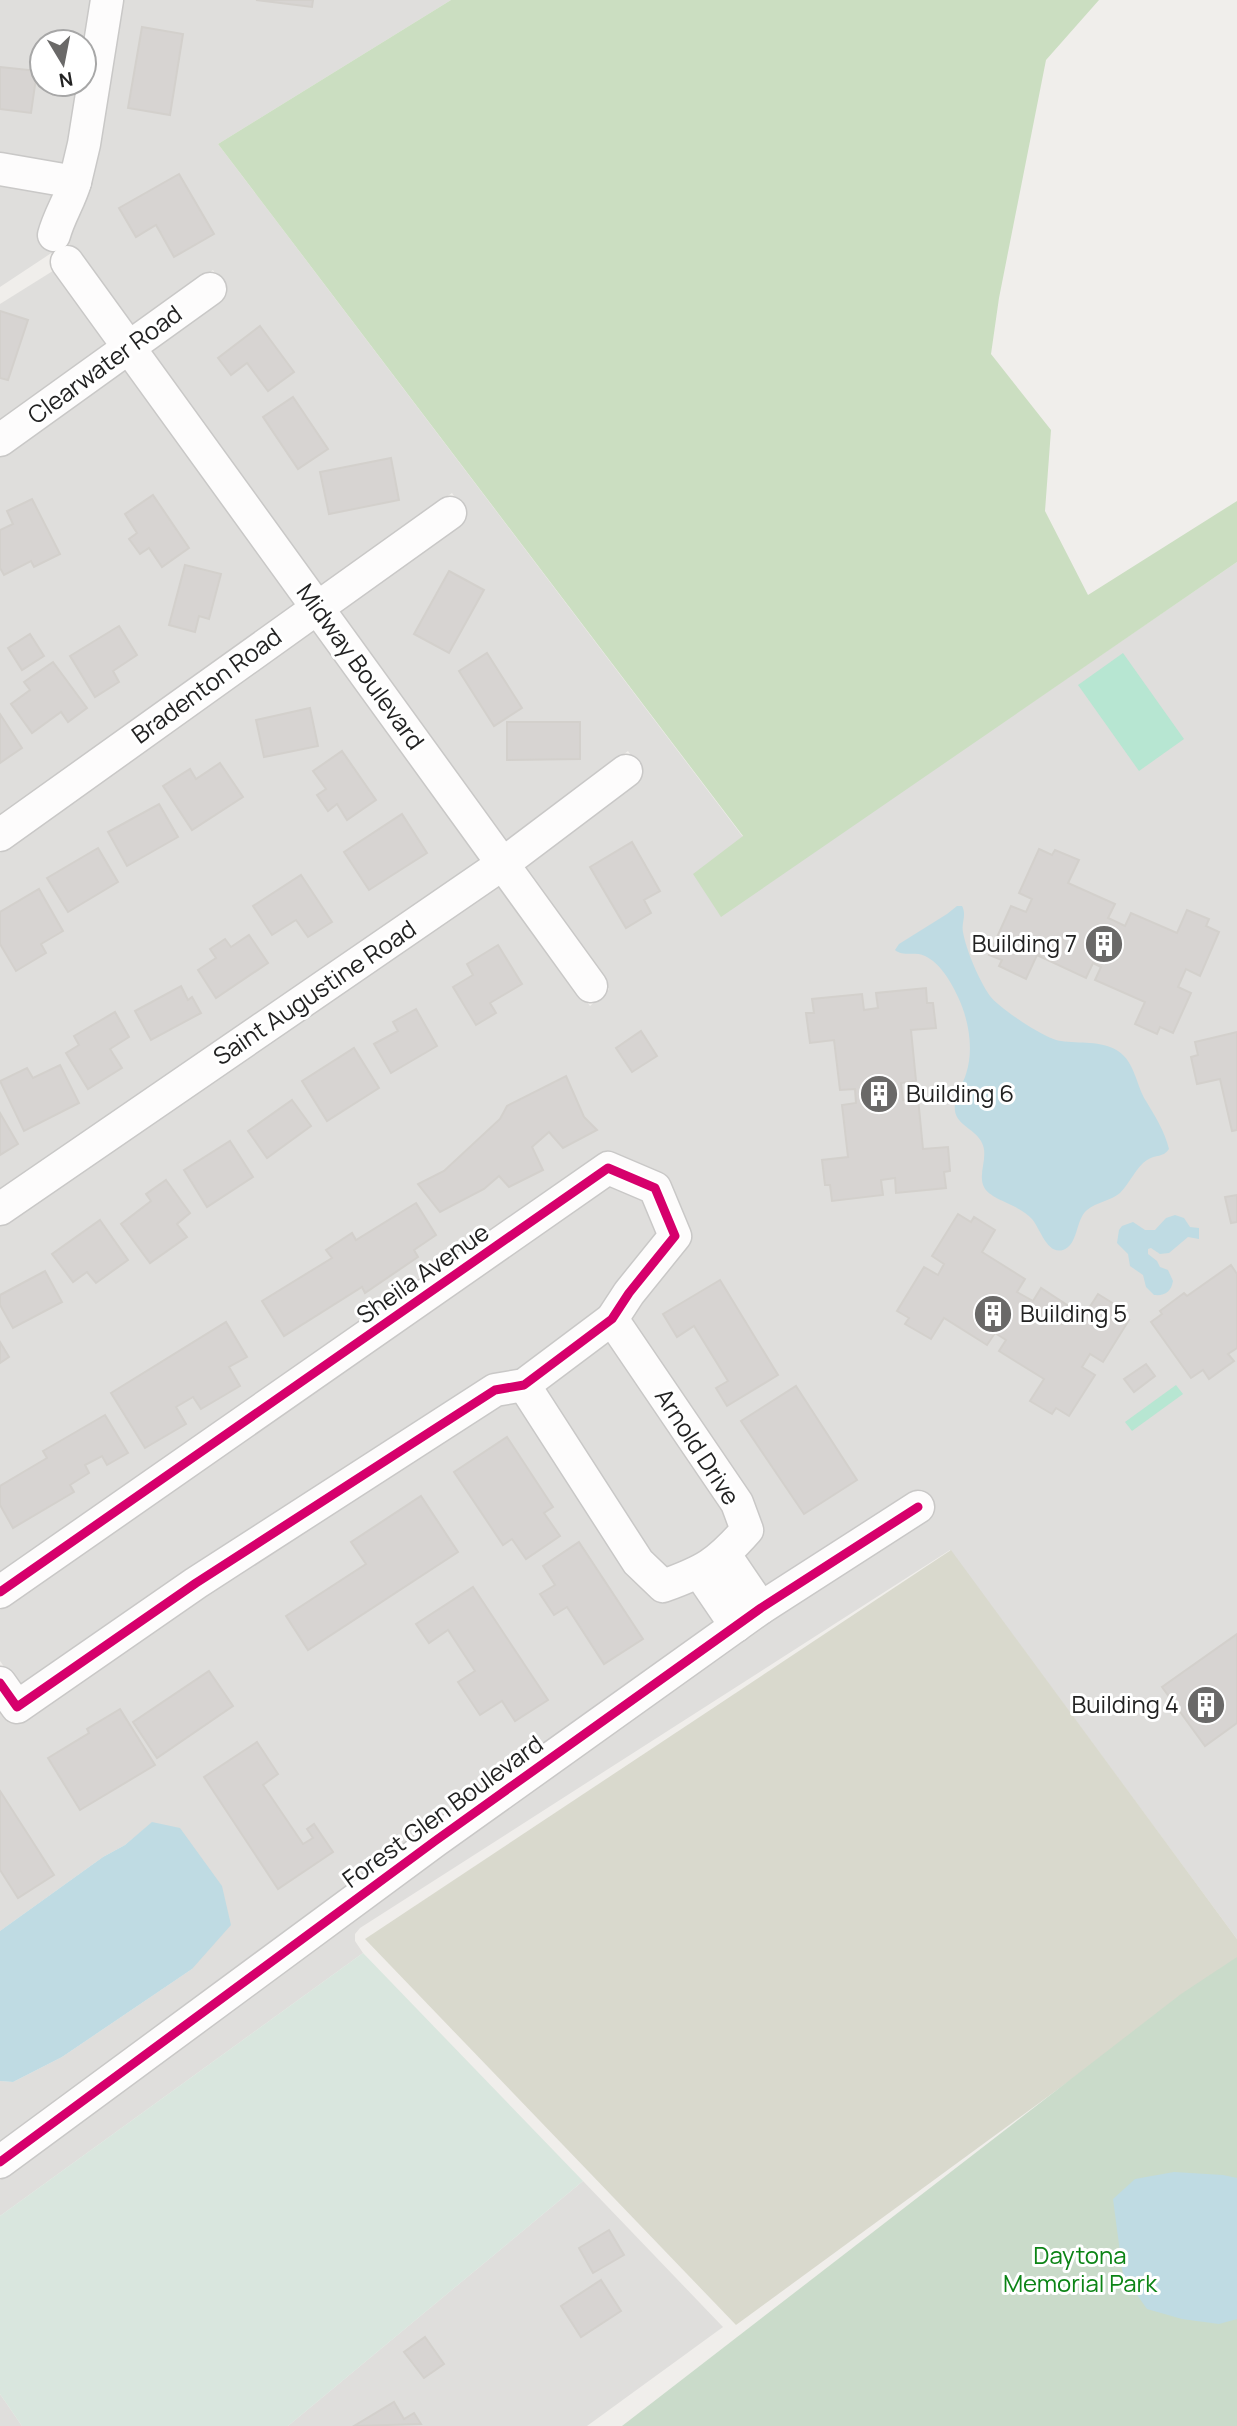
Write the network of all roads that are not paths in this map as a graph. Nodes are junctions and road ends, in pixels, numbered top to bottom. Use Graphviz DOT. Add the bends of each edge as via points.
graph roads {
  1 [pos="107,0"];
  2 [pos="0,169"];
  3 [pos="75,182"];
  4 [pos="210,289"];
  5 [pos="128,349"];
  6 [pos="0,440"];
  7 [pos="450,513"];
  8 [pos="316,607"];
  9 [pos="626,771"];
  10 [pos="0,835"];
  11 [pos="504,863"];
  12 [pos="592,986"];
  13 [pos="0,1209"];
  14 [pos="612,1319"];
  15 [pos="524,1385"];
  16 [pos="918,1507"];
  17 [pos="713,1564"];
  18 [pos="0,1592"];
  19 [pos="749,1617"];
  20 [pos="0,1683"];
  21 [pos="0,2162"];
  1 -- 3 [label="street"];
  2 -- 3 [label="street"];
  3 -- 5 [label="street, Midway Boulevard" via="59,217 61,248"];
  4 -- 5 [label="street, Clearwater Road"];
  5 -- 6 [label="street, Clearwater Road"];
  5 -- 8 [label="street, Midway Boulevard"];
  7 -- 8 [label="street, Bradenton Road"];
  8 -- 10 [label="street, Bradenton Road"];
  8 -- 11 [label="street, Midway Boulevard"];
  9 -- 11 [label="street, Saint Augustine Road"];
  11 -- 12 [label="street, Midway Boulevard"];
  11 -- 13 [label="street, Saint Augustine Road"];
  14 -- 15 [label="street, Sheila Avenue"];
  14 -- 17 [label="street, Arnold Drive" via="737,1503 747,1530"];
  14 -- 18 [label="street, Sheila Avenue" via="675,1236 655,1188 608,1168"];
  15 -- 17 [label="street" via="638,1562 663,1586"];
  15 -- 20 [label="street" via="495,1390 196,1583 17,1707"];
  16 -- 19 [label="street, Forest Glen Boulevard"];
  17 -- 19 [label="street"];
  19 -- 21 [label="street, Forest Glen Boulevard" via="435,1841"];
}
